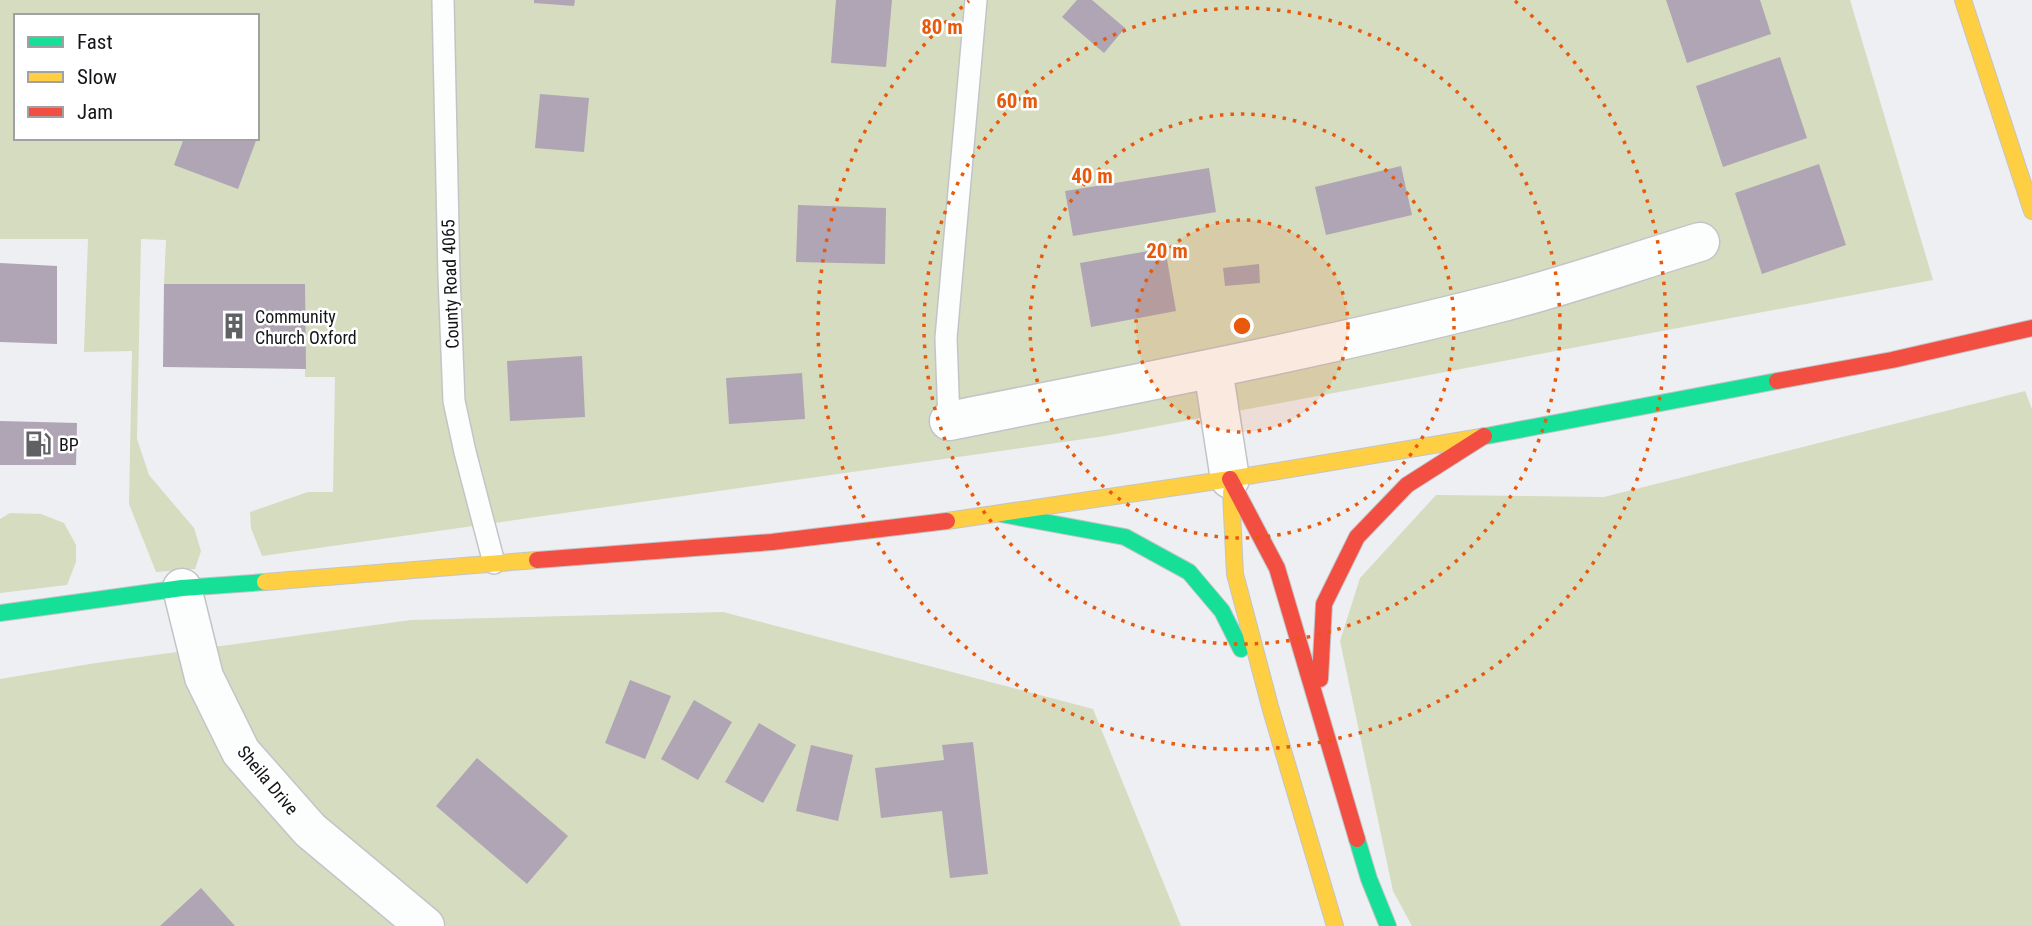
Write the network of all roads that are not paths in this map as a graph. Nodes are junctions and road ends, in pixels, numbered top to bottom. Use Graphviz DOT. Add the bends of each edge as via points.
graph roads {
  1 [pos="443,0"];
  2 [pos="975,0"];
  3 [pos="1964,0"];
  4 [pos="2032,211"];
  5 [pos="1700,242"];
  6 [pos="2032,328"];
  7 [pos="1213,369"];
  8 [pos="949,421"];
  9 [pos="1484,436"];
  10 [pos="1230,479"];
  11 [pos="1001,514"];
  12 [pos="494,563"];
  13 [pos="182,588"];
  14 [pos="0,613"];
  15 [pos="1319,709"];
  16 [pos="1270,710"];
  17 [pos="425,926"];
  18 [pos="1335,926"];
  19 [pos="1388,926"];
  1 -- 12 [label="lane, County Road 4065" via="454,401"];
  2 -- 8 [label="lane" via="946,338"];
  3 -- 4 [label="main road"];
  5 -- 7 [label="street" via="1506,302"];
  6 -- 9 [label="main road" via="1892,360"];
  7 -- 8 [label="street"];
  7 -- 10 [label="street"];
  9 -- 10 [label="main road"];
  9 -- 15 [label="main road" via="1407,485 1357,537 1324,604"];
  10 -- 11 [label="main road"];
  10 -- 15 [label="main road" via="1277,568"];
  10 -- 16 [label="main road" via="1235,574"];
  11 -- 12 [label="main road" via="802,539"];
  11 -- 16 [label="main road" via="1125,537 1189,572 1222,611"];
  12 -- 13 [label="main road"];
  13 -- 14 [label="main road"];
  13 -- 17 [label="street, Sheila Drive" via="204,677 241,752 310,830"];
  15 -- 19 [label="main road" via="1368,879"];
  16 -- 18 [label="main road"];
}
